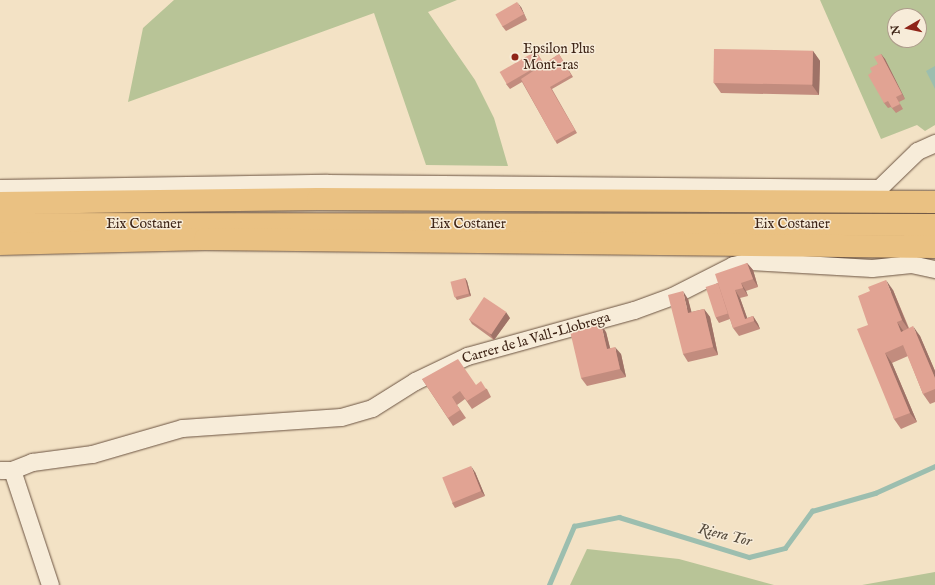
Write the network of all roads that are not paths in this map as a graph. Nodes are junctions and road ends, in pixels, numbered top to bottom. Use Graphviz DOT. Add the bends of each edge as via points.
graph roads {
  1 [pos="935,143"];
  2 [pos="0,188"];
  3 [pos="879,188"];
  4 [pos="935,189"];
  5 [pos="935,202"];
  6 [pos="0,203"];
  7 [pos="0,224"];
  8 [pos="935,225"];
  9 [pos="0,244"];
  10 [pos="935,246"];
  11 [pos="935,269"];
  12 [pos="6,470"];
  13 [pos="50,585"];
  1 -- 3 [label="street" via="917,151"];
  2 -- 3 [label="street" via="327,183"];
  3 -- 4 [label="highway"];
  5 -- 6 [label="highway" via="318,199"];
  7 -- 8 [label="highway, Eix Costaner"];
  9 -- 10 [label="highway" via="205,239"];
  11 -- 12 [label="street, Carrer de la Vall-Llobrega" via="911,264 872,268 816,263 733,265 672,296 634,310 467,356 415,381 372,408 341,417 182,428 92,454 32,462"];
  12 -- 13 [label="street"];
}
